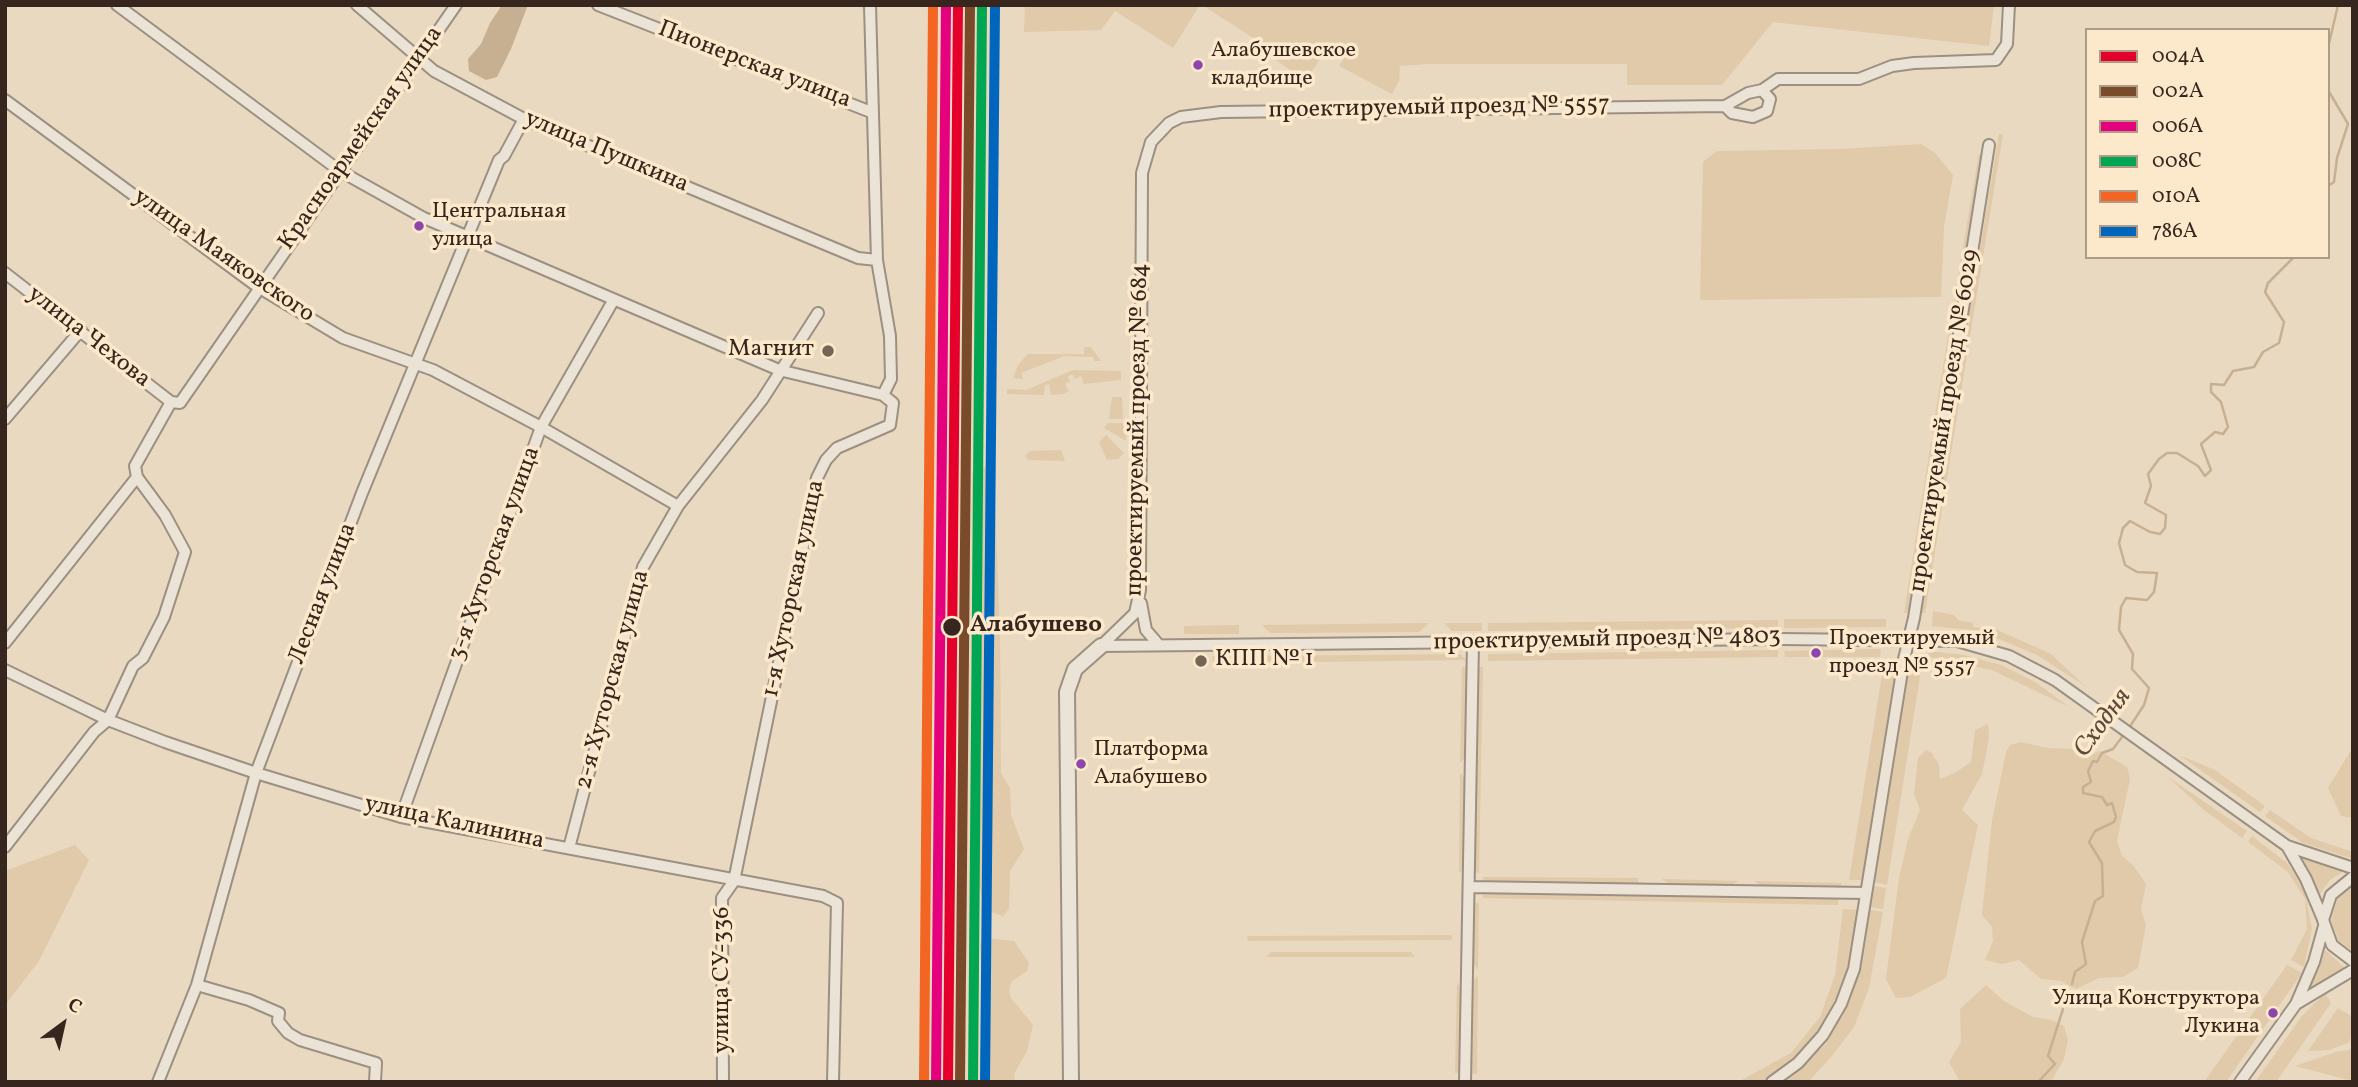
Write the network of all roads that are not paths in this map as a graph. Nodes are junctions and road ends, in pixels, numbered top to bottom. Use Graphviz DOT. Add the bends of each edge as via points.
graph roads {
  1 [pos="117,5"];
  2 [pos="357,5"];
  3 [pos="456,5"];
  4 [pos="598,5"];
  5 [pos="870,5"];
  6 [pos="2009,5"];
  7 [pos="418,60"];
  8 [pos="1762,90"];
  9 [pos="5,100"];
  10 [pos="1725,106"];
  11 [pos="871,112"];
  12 [pos="524,119"];
  13 [pos="1158,132"];
  14 [pos="1989,145"];
  15 [pos="340,171"];
  16 [pos="466,237"];
  17 [pos="877,260"];
  18 [pos="5,273"];
  19 [pos="258,287"];
  20 [pos="613,301"];
  21 [pos="818,313"];
  22 [pos="81,330"];
  23 [pos="416,362"];
  24 [pos="779,370"];
  25 [pos="883,395"];
  26 [pos="171,402"];
  27 [pos="5,419"];
  28 [pos="541,427"];
  29 [pos="136,477"];
  30 [pos="678,506"];
  31 [pos="1140,590"];
  32 [pos="1909,639"];
  33 [pos="5,643"];
  34 [pos="1473,643"];
  35 [pos="1159,645"];
  36 [pos="1101,646"];
  37 [pos="5,670"];
  38 [pos="108,720"];
  39 [pos="256,773"];
  40 [pos="401,817"];
  41 [pos="2287,846"];
  42 [pos="5,847"];
  43 [pos="569,848"];
  44 [pos="2353,868"];
  45 [pos="2353,877"];
  46 [pos="734,881"];
  47 [pos="1469,887"];
  48 [pos="1866,893"];
  49 [pos="2323,923"];
  50 [pos="2353,961"];
  51 [pos="2353,970"];
  52 [pos="197,985"];
  53 [pos="2296,1004"];
  54 [pos="158,1082"];
  55 [pos="375,1082"];
  56 [pos="723,1082"];
  57 [pos="832,1082"];
  58 [pos="1071,1082"];
  59 [pos="1465,1082"];
  60 [pos="1772,1082"];
  61 [pos="2240,1082"];
  1 -- 15 [label="street"];
  2 -- 7 [label="street, улица Пушкина"];
  3 -- 7 [label="street, Красноармейская улица"];
  4 -- 11 [label="street, Пионерская улица"];
  5 -- 11 [label="street, 1-я Хуторская улица"];
  6 -- 8 [label="street" via="2007,44 1996,60 1892,66 1859,79 1778,79"];
  7 -- 12 [label="street, улица Пушкина"];
  7 -- 15 [label="street, Красноармейская улица"];
  8 -- 10 [label="street, проектируемый проезд № 5557"];
  8 -- 10 [label="street, проектируемый проезд № 5557" via="1770,99 1761,115 1743,116"];
  9 -- 19 [label="street, улица Маяковского"];
  10 -- 13 [label="street, проектируемый проезд № 5557" via="1221,112 1181,117"];
  11 -- 17 [label="street, 1-я Хуторская улица"];
  12 -- 16 [label="street, Лесная улица" via="499,160"];
  12 -- 17 [label="street, улица Пушкина" via="858,258"];
  13 -- 31 [label="street, проектируемый проезд № 684" via="1147,150 1142,173"];
  14 -- 32 [label="street, проектируемый проезд № 6029"];
  15 -- 16 [label="street"];
  15 -- 19 [label="street, Красноармейская улица"];
  16 -- 20 [label="street"];
  16 -- 23 [label="street, Лесная улица"];
  17 -- 25 [label="street, 1-я Хуторская улица" via="890,336 891,379"];
  18 -- 22 [label="street, улица Чехова"];
  19 -- 23 [label="street, улица Маяковского" via="343,338"];
  19 -- 26 [label="street, Красноармейская улица" via="180,403"];
  20 -- 24 [label="street"];
  20 -- 28 [label="street, 3-я Хуторская улица"];
  21 -- 24 [label="street, 2-я Хуторская улица"];
  22 -- 26 [label="street, улица Чехова"];
  22 -- 27 [label="street"];
  23 -- 28 [label="street, улица Маяковского"];
  23 -- 39 [label="street, Лесная улица"];
  24 -- 25 [label="street"];
  24 -- 30 [label="street, 2-я Хуторская улица" via="738,432"];
  25 -- 46 [label="street, 1-я Хуторская улица" via="893,403 890,425 837,448 817,478"];
  26 -- 29 [label="street, Красноармейская улица" via="135,466"];
  28 -- 30 [label="street, улица Маяковского"];
  28 -- 40 [label="street, 3-я Хуторская улица"];
  29 -- 33 [label="street, Красноармейская улица"];
  29 -- 38 [label="street" via="185,552 164,617 143,659 133,666"];
  30 -- 43 [label="street, 2-я Хуторская улица" via="643,567"];
  31 -- 35 [label="street" via="1143,622"];
  31 -- 36 [label="street, проектируемый проезд № 684" via="1135,613"];
  32 -- 34 [label="street, проектируемый проезд № 4803"];
  32 -- 41 [label="street, проектируемый проезд № 4803" via="1957,641 2009,656 2055,680"];
  32 -- 48 [label="street, проектируемый проезд № 6029"];
  34 -- 35 [label="street, проектируемый проезд № 4803"];
  34 -- 47 [label="street"];
  35 -- 36 [label="street, проектируемый проезд № 4803"];
  36 -- 58 [label="street, проектируемый проезд № 684" via="1075,669 1067,692"];
  37 -- 38 [label="street, улица Калинина"];
  38 -- 39 [label="street, улица Калинина"];
  38 -- 42 [label="street"];
  39 -- 40 [label="street, улица Калинина"];
  39 -- 52 [label="street, Лесная улица"];
  40 -- 43 [label="street, улица Калинина"];
  41 -- 44 [label="street, проектируемый проезд № 4803"];
  41 -- 49 [label="street, проектируемый проезд № 4803"];
  43 -- 46 [label="street, улица Калинина"];
  45 -- 49 [label="street" via="2331,895"];
  46 -- 56 [label="street, улица СУ-336" via="722,898"];
  46 -- 57 [label="street, улица Калинина" via="837,903"];
  47 -- 48 [label="street"];
  47 -- 59 [label="street"];
  48 -- 60 [label="street, проектируемый проезд № 6029" via="1854,969 1837,1013 1813,1049"];
  49 -- 50 [label="street, проектируемый проезд № 4803" via="2332,945"];
  49 -- 53 [label="street" via="2314,962"];
  51 -- 53 [label="street"];
  52 -- 54 [label="street, Лесная улица"];
  52 -- 55 [label="street" via="279,1013 278,1021 300,1040 376,1063"];
  53 -- 61 [label="street"];
}
